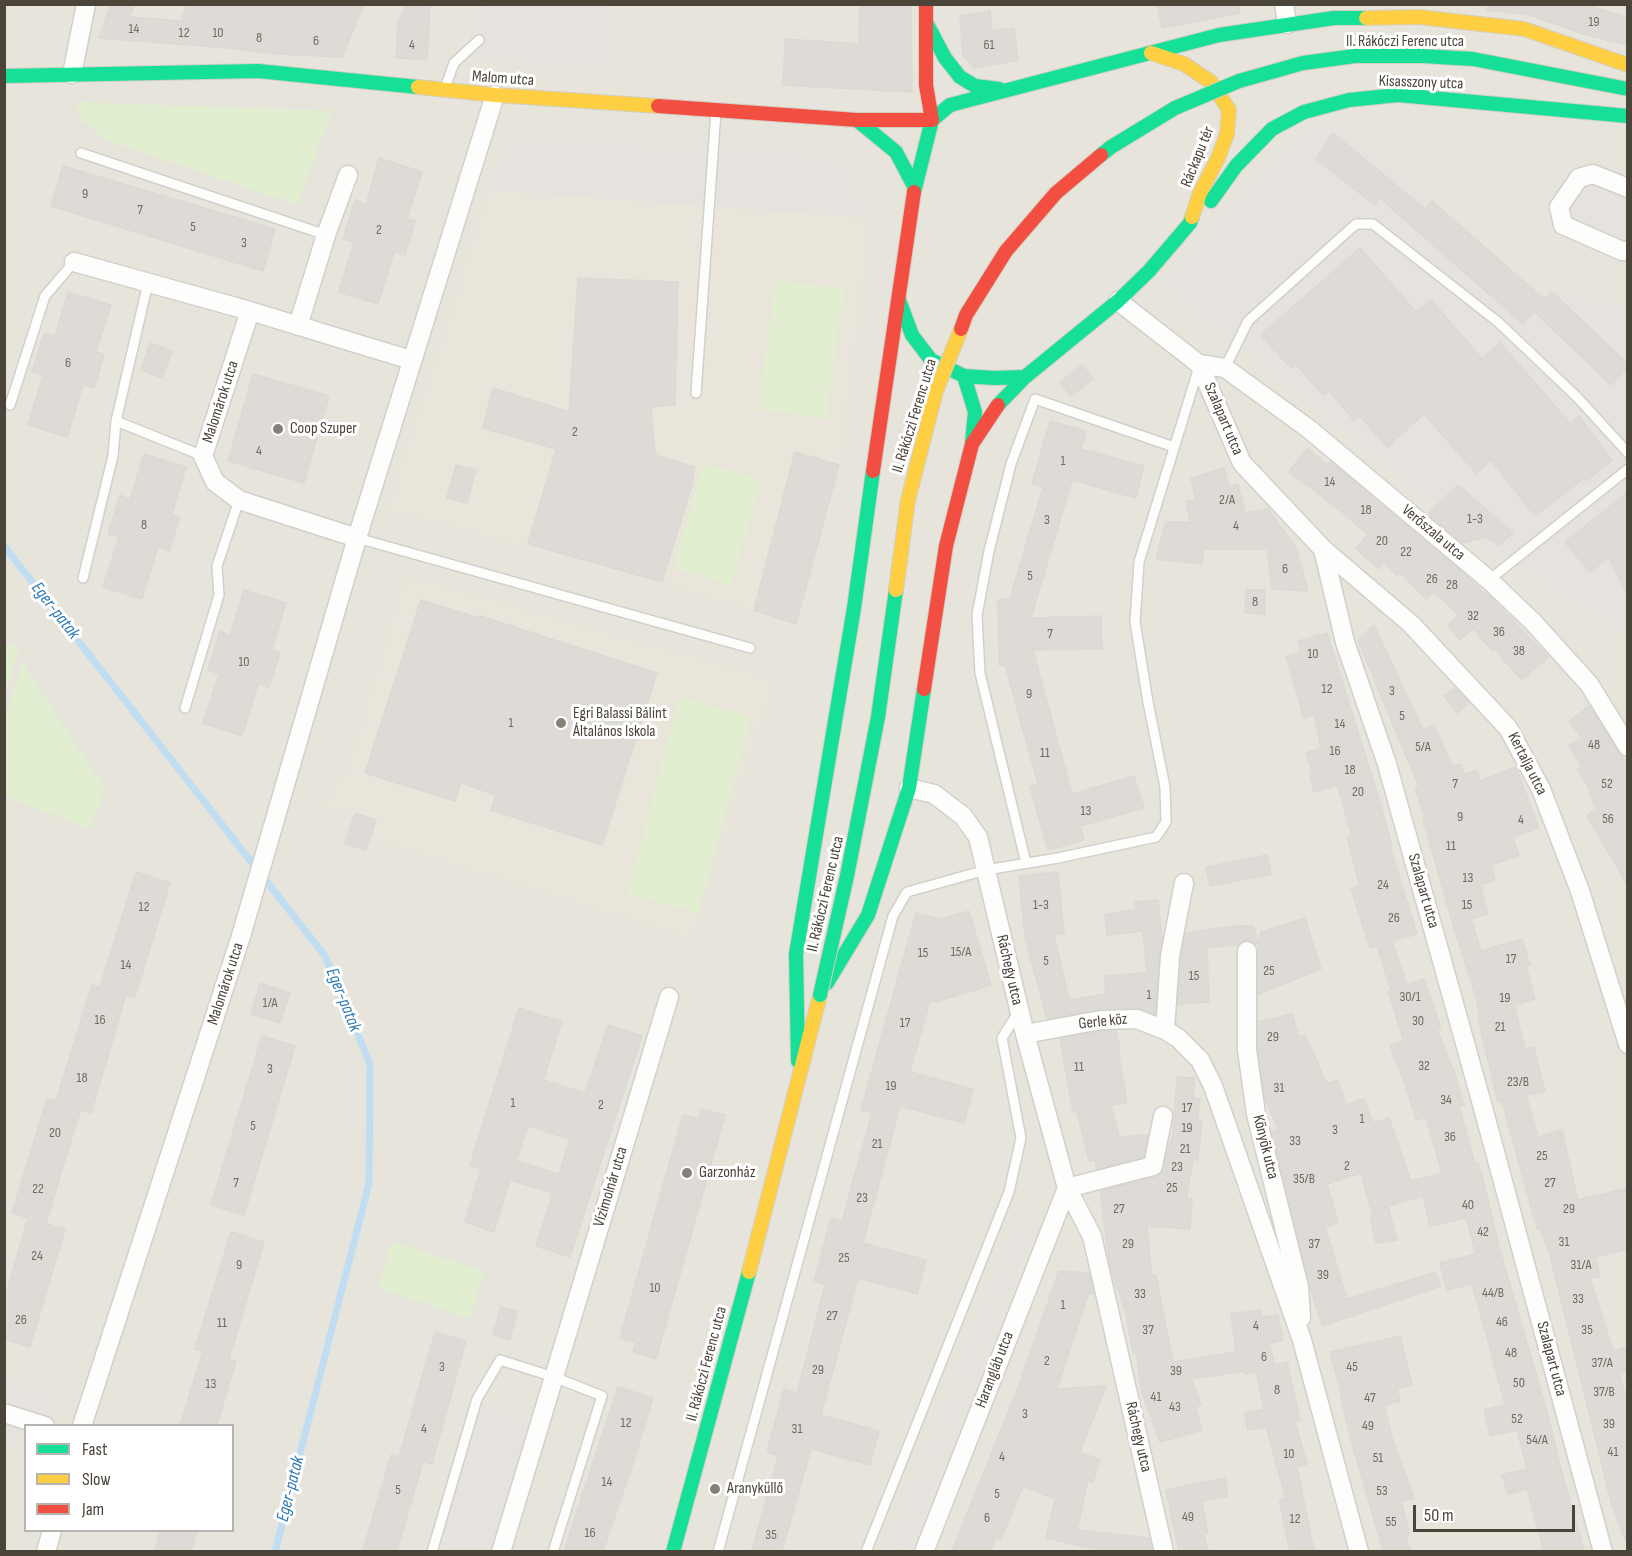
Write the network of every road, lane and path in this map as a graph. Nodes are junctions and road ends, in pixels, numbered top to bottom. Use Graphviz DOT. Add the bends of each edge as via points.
graph roads {
  1 [pos="86,4"];
  2 [pos="1284,4"];
  3 [pos="925,11"];
  4 [pos="1287,24"];
  5 [pos="479,40"];
  6 [pos="1151,53"];
  7 [pos="1628,65"];
  8 [pos="72,74"];
  9 [pos="8,76"];
  10 [pos="1628,89"];
  11 [pos="1004,90"];
  12 [pos="443,91"];
  13 [pos="495,95"];
  14 [pos="716,111"];
  15 [pos="1628,116"];
  16 [pos="857,120"];
  17 [pos="932,120"];
  18 [pos="81,153"];
  19 [pos="348,175"];
  20 [pos="915,188"];
  21 [pos="1628,188"];
  22 [pos="1190,223"];
  23 [pos="326,235"];
  24 [pos="1628,251"];
  25 [pos="74,262"];
  26 [pos="148,283"];
  27 [pos="898,297"];
  28 [pos="1118,301"];
  29 [pos="250,311"];
  30 [pos="298,326"];
  31 [pos="411,360"];
  32 [pos="1199,364"];
  33 [pos="1225,368"];
  34 [pos="964,376"];
  35 [pos="1024,377"];
  36 [pos="696,393"];
  37 [pos="10,405"];
  38 [pos="116,421"];
  39 [pos="972,444"];
  40 [pos="1174,447"];
  41 [pos="1628,453"];
  42 [pos="203,456"];
  43 [pos="1628,469"];
  44 [pos="239,500"];
  45 [pos="357,538"];
  46 [pos="1323,549"];
  47 [pos="83,578"];
  48 [pos="1489,580"];
  49 [pos="750,648"];
  50 [pos="185,708"];
  51 [pos="1628,747"];
  52 [pos="909,788"];
  53 [pos="1026,863"];
  54 [pos="986,870"];
  55 [pos="1184,884"];
  56 [pos="1247,951"];
  57 [pos="820,995"];
  58 [pos="669,997"];
  59 [pos="1019,1011"];
  60 [pos="1025,1034"];
  61 [pos="1172,1034"];
  62 [pos="1628,1044"];
  63 [pos="799,1080"];
  64 [pos="1162,1116"];
  65 [pos="1067,1188"];
  66 [pos="1302,1340"];
  67 [pos="554,1377"];
  68 [pos="4,1413"];
  69 [pos="42,1424"];
  70 [pos="82,1424"];
  71 [pos="51,1532"];
  72 [pos="46,1551"];
  73 [pos="432,1551"];
  74 [pos="501,1551"];
  75 [pos="553,1551"];
  76 [pos="672,1551"];
  77 [pos="718,1551"];
  78 [pos="866,1551"];
  79 [pos="924,1551"];
  80 [pos="1164,1551"];
  81 [pos="1359,1551"];
  82 [pos="1604,1551"];
  1 -- 8 [label="street"];
  2 -- 4 [label="street"];
  3 -- 11 [label="main road" via="945,58 960,77 975,86"];
  3 -- 17 [label="main road" via="926,85"];
  4 -- 6 [label="main road" via="1219,35"];
  4 -- 7 [label="main road" via="1334,18 1419,17 1524,29"];
  5 -- 12 [label="lane" via="454,63"];
  6 -- 11 [label="main road"];
  6 -- 22 [label="main road, Ráckapu tér" via="1184,64 1211,82 1229,110 1227,134"];
  8 -- 9 [label="main road, Malom utca"];
  8 -- 12 [label="main road, Malom utca" via="258,71"];
  10 -- 57 [label="main road, II. Rákóczi Ferenc utca, bridge" via="1473,59 1355,56 1303,63 1239,81 1175,108 1111,147 1056,193 1006,251 966,315 936,391 908,500 876,728"];
  11 -- 17 [label="main road" via="950,105"];
  12 -- 13 [label="main road, Malom utca"];
  13 -- 14 [label="main road, Malom utca"];
  13 -- 31 [label="street, Malomárok utca"];
  14 -- 16 [label="main road, Malom utca"];
  14 -- 36 [label="lane"];
  15 -- 22 [label="main road, Kisasszony utca" via="1410,96 1348,100 1304,112 1272,129"];
  16 -- 17 [label="main road, Malom utca"];
  16 -- 20 [label="main road" via="896,152"];
  17 -- 20 [label="main road"];
  18 -- 23 [label="lane"];
  19 -- 23 [label="street"];
  20 -- 27 [label="main road"];
  21 -- 24 [label="street" via="1593,174 1579,178 1559,207 1563,225"];
  22 -- 28 [label="main road, Ráckapu tér"];
  23 -- 30 [label="street"];
  25 -- 26 [label="street"];
  25 -- 37 [label="lane" via="45,296"];
  26 -- 29 [label="street"];
  26 -- 38 [label="lane"];
  27 -- 34 [label="main road" via="912,335 931,360"];
  27 -- 63 [label="main road, II. Rákóczi Ferenc utca" via="854,608 796,954"];
  28 -- 32 [label="street, Szalapart utca"];
  28 -- 35 [label="main road, Ráckapu tér"];
  29 -- 30 [label="street"];
  29 -- 42 [label="street, Malomárok utca"];
  30 -- 31 [label="street"];
  31 -- 45 [label="street, Malomárok utca"];
  32 -- 33 [label="street, Verőszala utca"];
  32 -- 40 [label="lane"];
  32 -- 46 [label="street, Szalapart utca" via="1242,463"];
  33 -- 41 [label="lane" via="1248,321 1356,224 1374,224 1498,322 1577,397"];
  33 -- 48 [label="street, Verőszala utca" via="1309,429"];
  34 -- 35 [label="main road"];
  34 -- 39 [label="main road" via="975,412"];
  35 -- 39 [label="main road, II. Rákóczi Ferenc utca" via="995,409"];
  38 -- 42 [label="lane"];
  38 -- 47 [label="lane" via="113,456"];
  39 -- 52 [label="main road, II. Rákóczi Ferenc utca" via="946,546"];
  40 -- 53 [label="lane" via="1139,562 1135,622 1165,787 1166,822 1156,837"];
  40 -- 53 [label="lane" via="1035,399 1011,464 977,615 980,673"];
  42 -- 44 [label="street, Malomárok utca" via="214,482"];
  43 -- 48 [label="lane"];
  44 -- 45 [label="street, Malomárok utca"];
  44 -- 50 [label="lane" via="217,566 219,595"];
  45 -- 49 [label="lane"];
  45 -- 70 [label="street, Malomárok utca" via="242,932"];
  46 -- 62 [label="street, Kertalja utca" via="1411,624 1508,728 1541,789 1580,891"];
  46 -- 82 [label="street, Szalapart utca" via="1346,642 1387,764 1470,1059"];
  48 -- 51 [label="street, Verőszala utca" via="1589,684"];
  52 -- 54 [label="street, Ráchegy utca" via="934,794 963,816 978,837"];
  52 -- 57 [label="main road, II. Rákóczi Ferenc utca" via="868,915"];
  53 -- 54 [label="lane"];
  54 -- 59 [label="street, Ráchegy utca"];
  54 -- 77 [label="lane" via="907,892 892,916"];
  55 -- 61 [label="street" via="1170,956"];
  56 -- 66 [label="street, Könyök utca" via="1247,1050 1256,1114 1299,1287"];
  57 -- 63 [label="main road, II. Rákóczi Ferenc utca"];
  58 -- 67 [label="street, Vízimolnár utca"];
  59 -- 60 [label="street, Ráchegy utca"];
  59 -- 78 [label="lane" via="1002,1038 1021,1138 1009,1192"];
  60 -- 61 [label="street, Gerle köz" via="1137,1018"];
  60 -- 65 [label="street, Ráchegy utca"];
  61 -- 66 [label="street, Könyök utca" via="1200,1060 1213,1086"];
  63 -- 76 [label="main road, II. Rákóczi Ferenc utca"];
  64 -- 65 [label="street" via="1153,1166"];
  65 -- 79 [label="street, Harangláb utca"];
  65 -- 80 [label="street, Ráchegy utca" via="1092,1236"];
  66 -- 81 [label="street, Könyök utca"];
  67 -- 73 [label="lane" via="500,1360 477,1399"];
  67 -- 74 [label="street, Vízimolnár utca"];
  67 -- 75 [label="lane" via="602,1395"];
  68 -- 69 [label="street"];
  71 -- 72 [label="street"];
}
